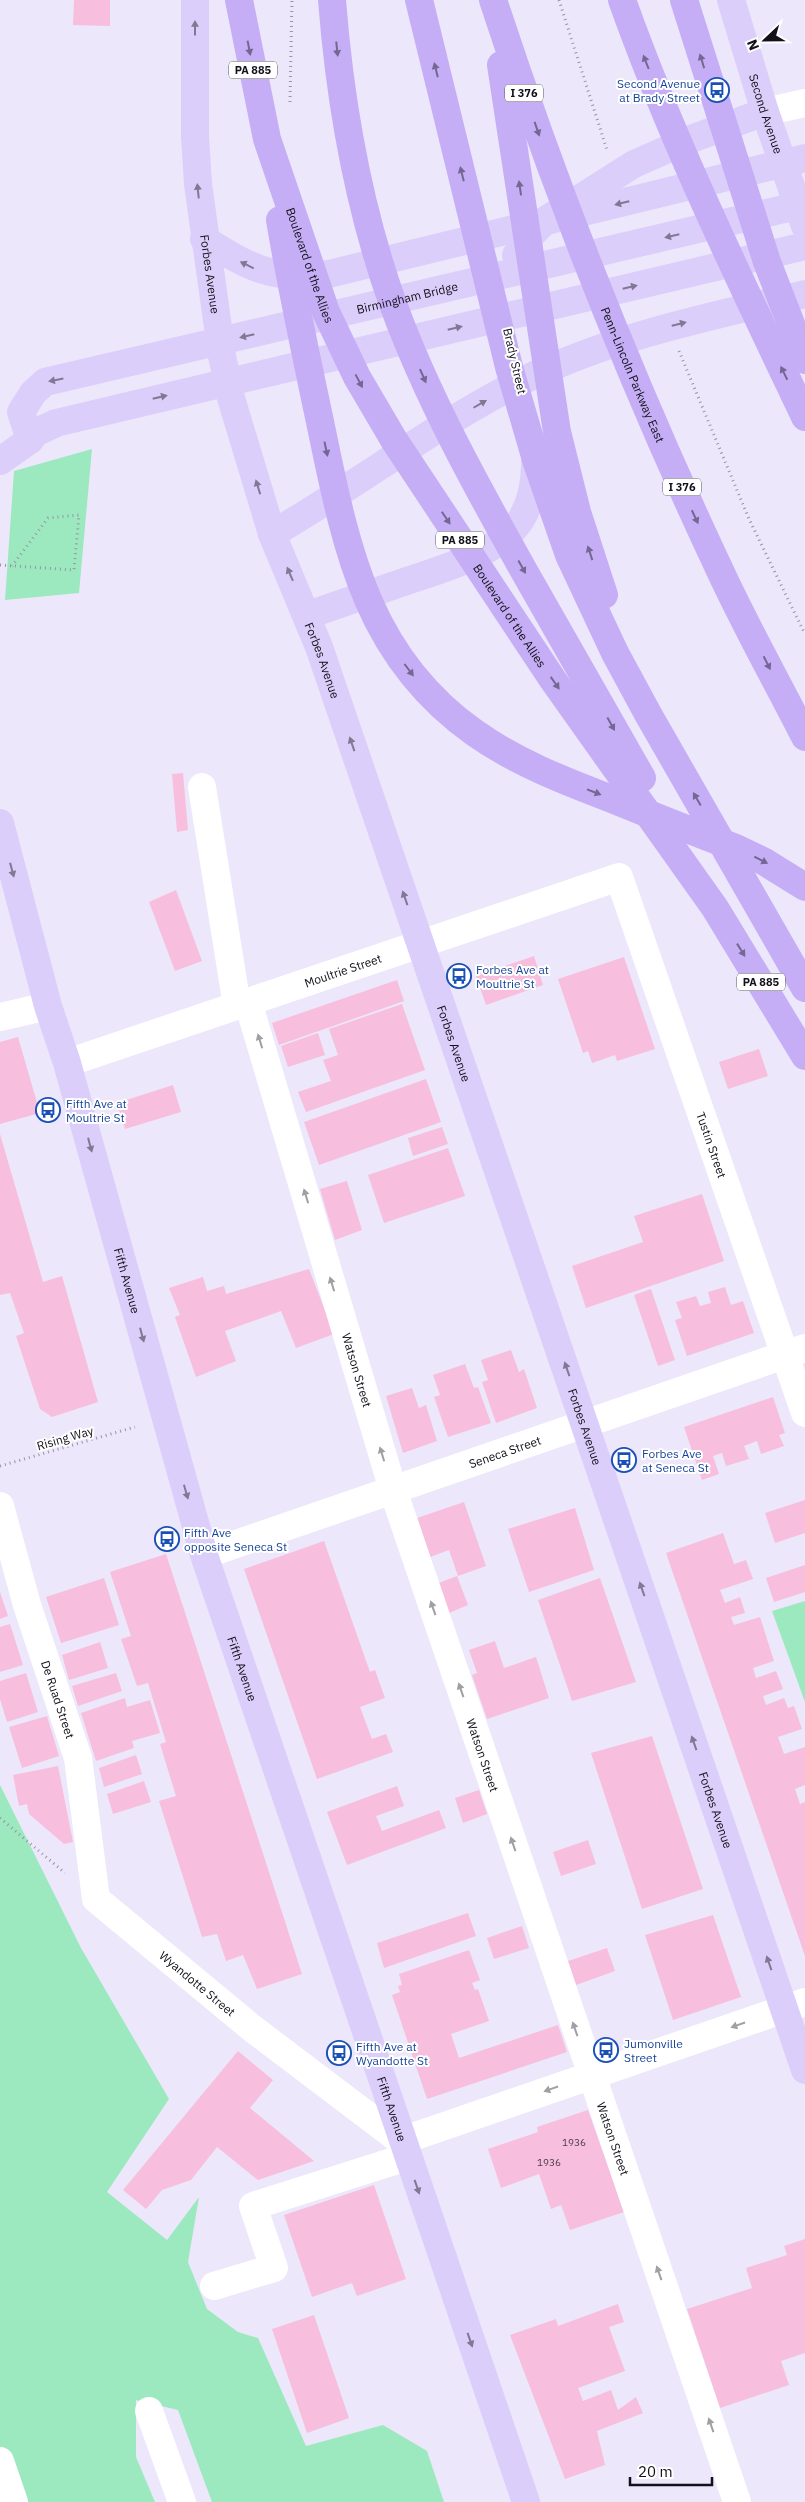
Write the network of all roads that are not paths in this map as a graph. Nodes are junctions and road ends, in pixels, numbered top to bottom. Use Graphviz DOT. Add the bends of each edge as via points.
graph roads {
  1 [pos="195,0"];
  2 [pos="239,0"];
  3 [pos="332,0"];
  4 [pos="419,0"];
  5 [pos="493,0"];
  6 [pos="622,0"];
  7 [pos="684,0"];
  8 [pos="731,0"];
  9 [pos="805,103"];
  10 [pos="765,112"];
  11 [pos="267,140"];
  12 [pos="805,158"];
  13 [pos="805,204"];
  14 [pos="805,226"];
  15 [pos="204,239"];
  16 [pos="805,246"];
  17 [pos="805,294"];
  18 [pos="805,360"];
  19 [pos="805,417"];
  20 [pos="30,440"];
  21 [pos="0,461"];
  22 [pos="272,534"];
  23 [pos="308,615"];
  24 [pos="648,714"];
  25 [pos="805,737"];
  26 [pos="202,787"];
  27 [pos="0,823"];
  28 [pos="619,877"];
  29 [pos="805,887"];
  30 [pos="715,908"];
  31 [pos="421,944"];
  32 [pos="805,988"];
  33 [pos="243,1004"];
  34 [pos="48,1006"];
  35 [pos="0,1017"];
  36 [pos="805,1056"];
  37 [pos="67,1063"];
  38 [pos="795,1352"];
  39 [pos="805,1413"];
  40 [pos="586,1424"];
  41 [pos="393,1490"];
  42 [pos="0,1506"];
  43 [pos="204,1555"];
  44 [pos="96,1899"];
  45 [pos="795,2006"];
  46 [pos="805,2070"];
  47 [pos="591,2075"];
  48 [pos="404,2149"];
  49 [pos="214,2286"];
  50 [pos="149,2411"];
  51 [pos="0,2461"];
  52 [pos="14,2502"];
  53 [pos="182,2502"];
  54 [pos="526,2502"];
  55 [pos="737,2502"];
  15 -- 1 [label="main road, Forbes Avenue, one-way" via="195,136"];
  2 -- 11 [label="highway, Boulevard of the Allies / PA 885, one-way"];
  3 -- 30 [label="highway, one-way" via="346,125 366,215 393,304 414,356 482,496"];
  24 -- 4 [label="highway, PA 885, one-way" via="584,588 551,508 509,367"];
  24 -- 5 [label="highway, one-way" via="577,512 559,442"];
  5 -- 25 [label="highway, Penn-Lincoln Parkway East / I 376, one-way" via="557,184 621,348 725,581"];
  19 -- 6 [label="highway, one-way" via="705,204"];
  18 -- 7 [label="highway, one-way" via="767,262"];
  8 -- 10 [label="main road, Second Avenue"];
  9 -- 10 [label="street"];
  10 -- 14 [label="main road, Second Avenue"];
  10 -- 23 [label="main road, Brady Street" via="634,164 547,219 518,252 509,270 504,307 532,430 536,471 534,489 519,522 490,547 470,557"];
  11 -- 29 [label="highway, one-way" via="290,283 342,530 359,581 396,654 432,696 499,749 549,774 736,848"];
  11 -- 30 [label="highway, Boulevard of the Allies / PA 885, one-way" via="326,312 374,407 553,680"];
  12 -- 15 [label="main road, one-way" via="308,277 269,273 251,267"];
  13 -- 20 [label="main road, Birmingham Bridge, one-way" via="45,382 21,412"];
  22 -- 15 [label="main road, Forbes Avenue, one-way" via="231,398"];
  20 -- 16 [label="main road, one-way" via="35,433 56,424 113,408"];
  22 -- 17 [label="main road, one-way" via="494,396 596,349 680,323"];
  20 -- 21 [label="main road"];
  23 -- 22 [label="main road, Forbes Avenue, one-way"];
  31 -- 23 [label="main road, Forbes Avenue, one-way"];
  32 -- 24 [label="highway, PA 885, one-way"];
  26 -- 33 [label="street, Watson Street"];
  27 -- 34 [label="main road, Fifth Avenue, one-way"];
  28 -- 31 [label="street, Moultrie Street"];
  28 -- 38 [label="street, Tustin Street"];
  30 -- 36 [label="highway, Boulevard of the Allies / PA 885, one-way"];
  31 -- 33 [label="street, Moultrie Street"];
  40 -- 31 [label="main road, Forbes Avenue, one-way"];
  33 -- 37 [label="street, Moultrie Street"];
  41 -- 33 [label="street, Watson Street, one-way"];
  34 -- 35 [label="street"];
  34 -- 37 [label="main road, Fifth Avenue"];
  37 -- 43 [label="main road, Fifth Avenue, one-way"];
  38 -- 39 [label="street, Tustin Street"];
  38 -- 40 [label="street, Seneca Street"];
  40 -- 41 [label="street, Seneca Street"];
  45 -- 40 [label="main road, Forbes Avenue, one-way"];
  41 -- 43 [label="street, Seneca Street"];
  47 -- 41 [label="street, Watson Street, one-way"];
  42 -- 44 [label="street, De Ruad Street" via="27,1605 78,1758"];
  43 -- 48 [label="main road, Fifth Avenue"];
  44 -- 48 [label="street, Wyandotte Street"];
  45 -- 46 [label="main road, Forbes Avenue"];
  45 -- 47 [label="street, one-way"];
  47 -- 48 [label="street, one-way"];
  55 -- 47 [label="street, Watson Street, one-way"];
  48 -- 49 [label="street" via="253,2206 274,2268"];
  48 -- 54 [label="main road, Fifth Avenue, one-way"];
  50 -- 53 [label="street"];
  51 -- 52 [label="street"];
}
